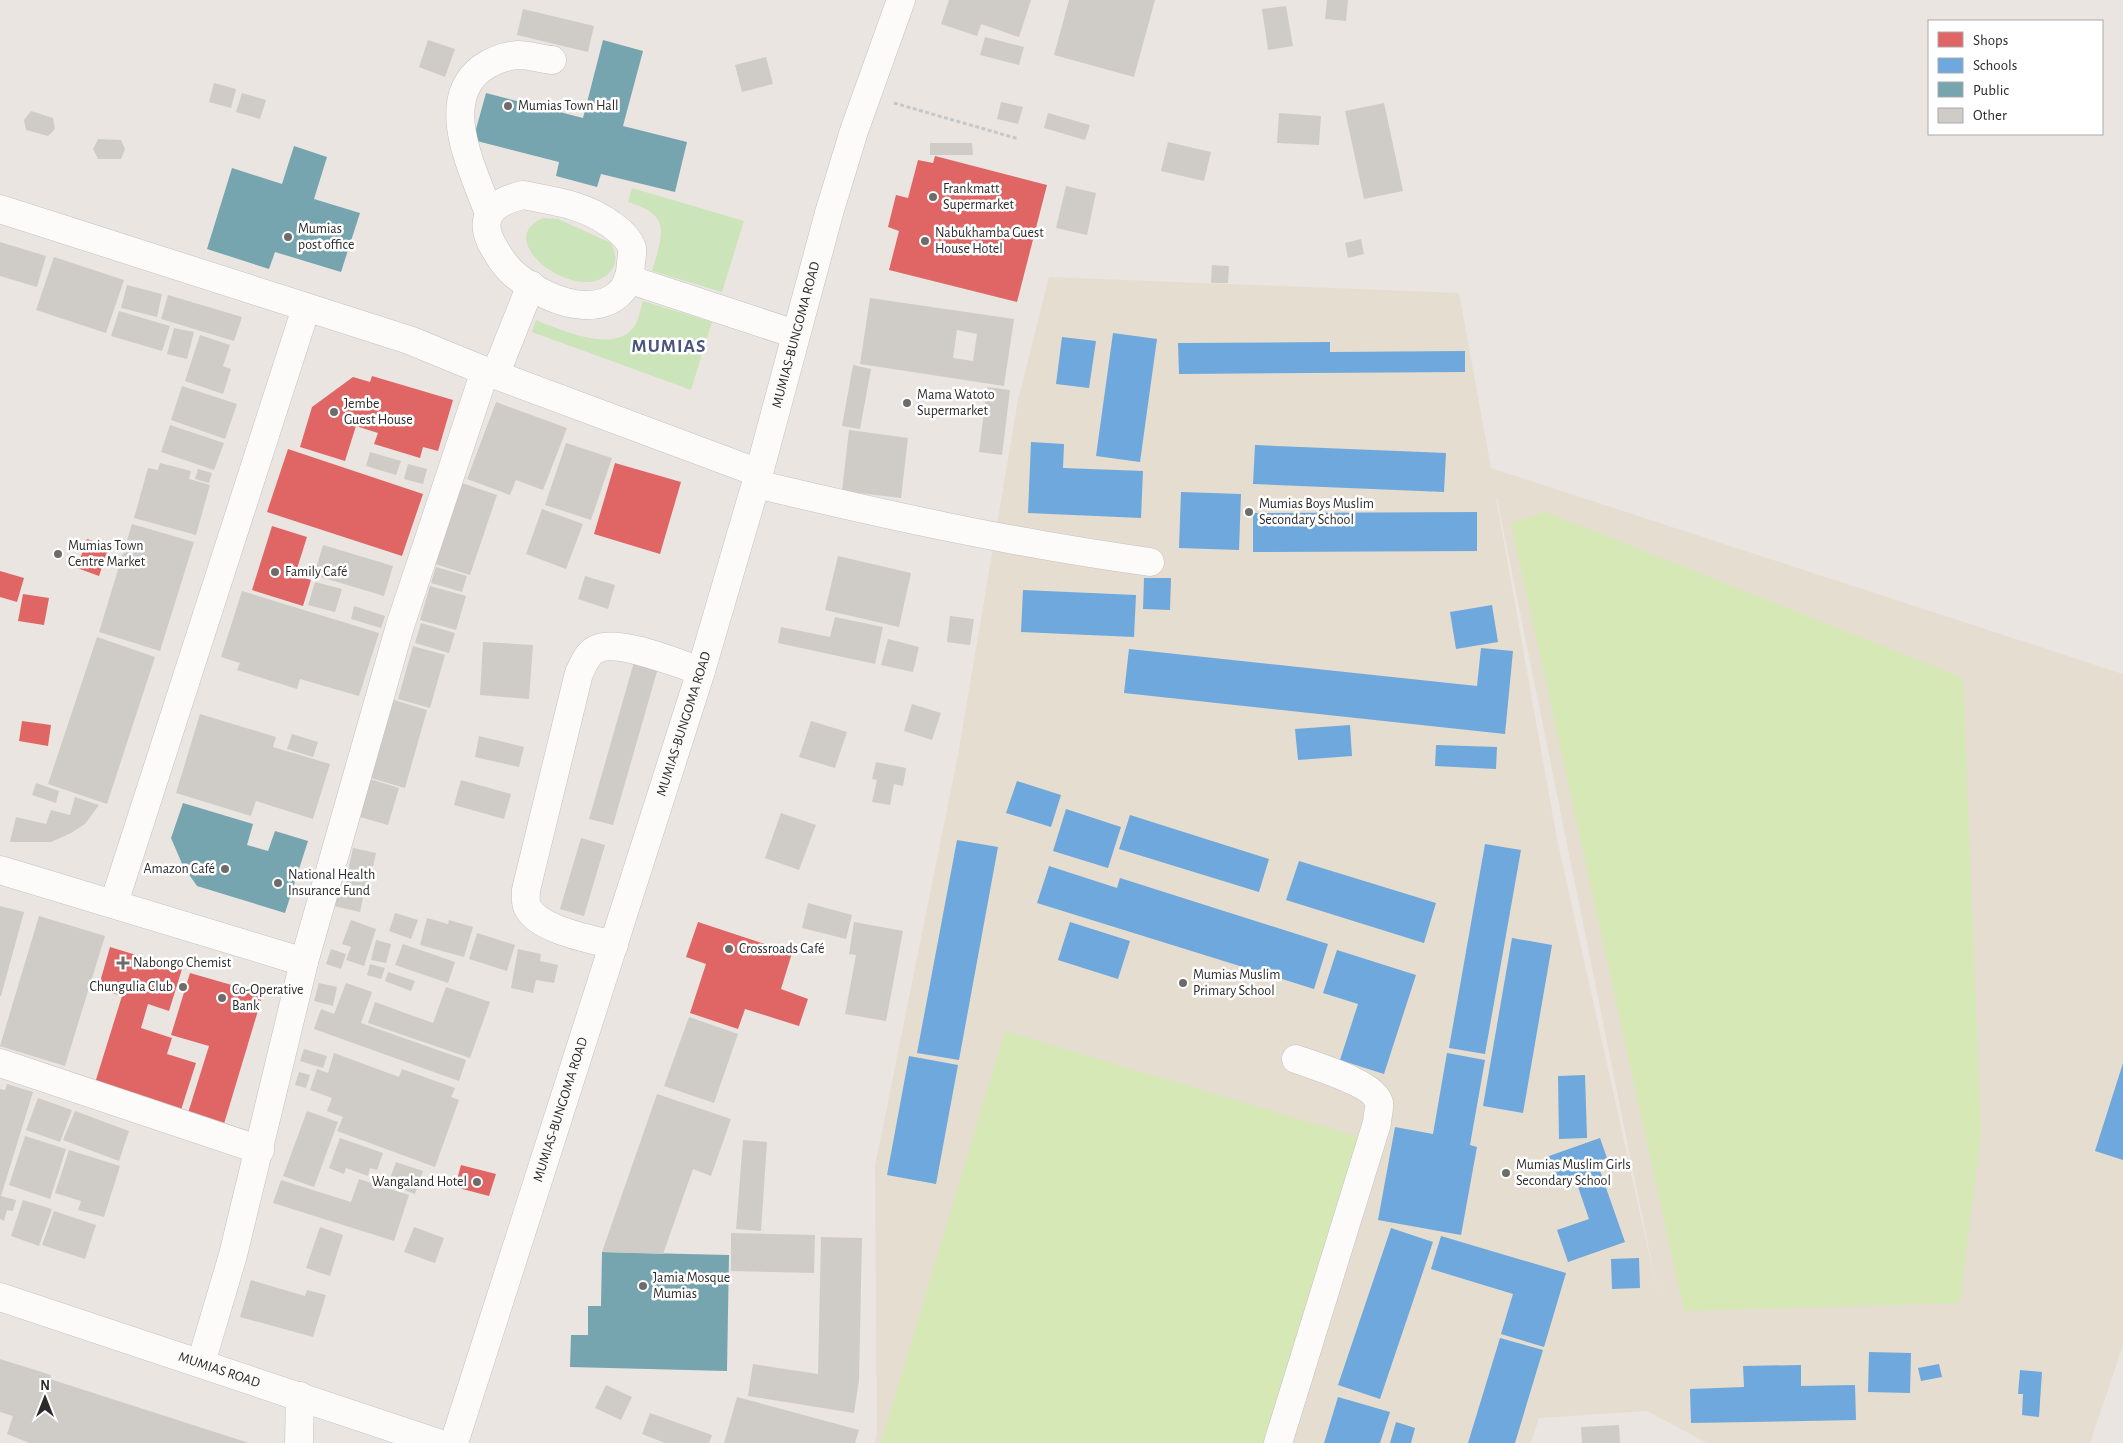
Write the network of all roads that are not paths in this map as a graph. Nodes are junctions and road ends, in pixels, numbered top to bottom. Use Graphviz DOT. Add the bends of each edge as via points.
graph roads {
  1 [pos="900,0"];
  2 [pos="552,60"];
  3 [pos="0,209"];
  4 [pos="489,214"];
  5 [pos="628,279"];
  6 [pos="531,285"];
  7 [pos="306,308"];
  8 [pos="795,334"];
  9 [pos="490,373"];
  10 [pos="758,479"];
  11 [pos="1150,562"];
  12 [pos="701,671"];
  13 [pos="0,870"];
  14 [pos="114,904"];
  15 [pos="614,945"];
  16 [pos="304,962"];
  17 [pos="1296,1059"];
  18 [pos="0,1063"];
  19 [pos="260,1150"];
  20 [pos="0,1297"];
  21 [pos="201,1363"];
  22 [pos="300,1396"];
  23 [pos="426,1441"];
  24 [pos="299,1443"];
  25 [pos="454,1443"];
  26 [pos="1278,1443"];
  1 -- 8 [label="street, MUMIAS-BUNGOMA ROAD" via="829,213"];
  2 -- 4 [label="street" via="518,55 497,60 476,73 462,96 459,110 462,136"];
  3 -- 7 [label="street"];
  4 -- 5 [label="street" via="497,205 523,195 575,206 603,218 623,234 632,248"];
  4 -- 6 [label="street" via="485,225 495,250 515,276"];
  5 -- 6 [label="street" via="617,296 594,305 563,302"];
  5 -- 8 [label="street"];
  6 -- 9 [label="street"];
  7 -- 9 [label="street" via="409,340"];
  7 -- 14 [label="street"];
  8 -- 10 [label="street, MUMIAS-BUNGOMA ROAD"];
  9 -- 10 [label="street"];
  9 -- 16 [label="street" via="400,626"];
  10 -- 11 [label="street" via="994,537 1065,551"];
  10 -- 12 [label="street, MUMIAS-BUNGOMA ROAD"];
  12 -- 15 [label="street, MUMIAS-BUNGOMA ROAD"];
  12 -- 15 [label="street" via="625,647 607,646 587,656 579,673 526,890 526,905 544,923 570,934"];
  13 -- 14 [label="street"];
  14 -- 16 [label="street"];
  15 -- 25 [label="street, MUMIAS-BUNGOMA ROAD"];
  16 -- 19 [label="street"];
  17 -- 26 [label="street" via="1374,1093 1379,1103 1377,1123"];
  18 -- 19 [label="street"];
  19 -- 21 [label="street"];
  20 -- 21 [label="street, MUMIAS ROAD"];
  21 -- 22 [label="street, MUMIAS ROAD"];
  22 -- 23 [label="street, MUMIAS ROAD"];
  22 -- 24 [label="street"];
}
